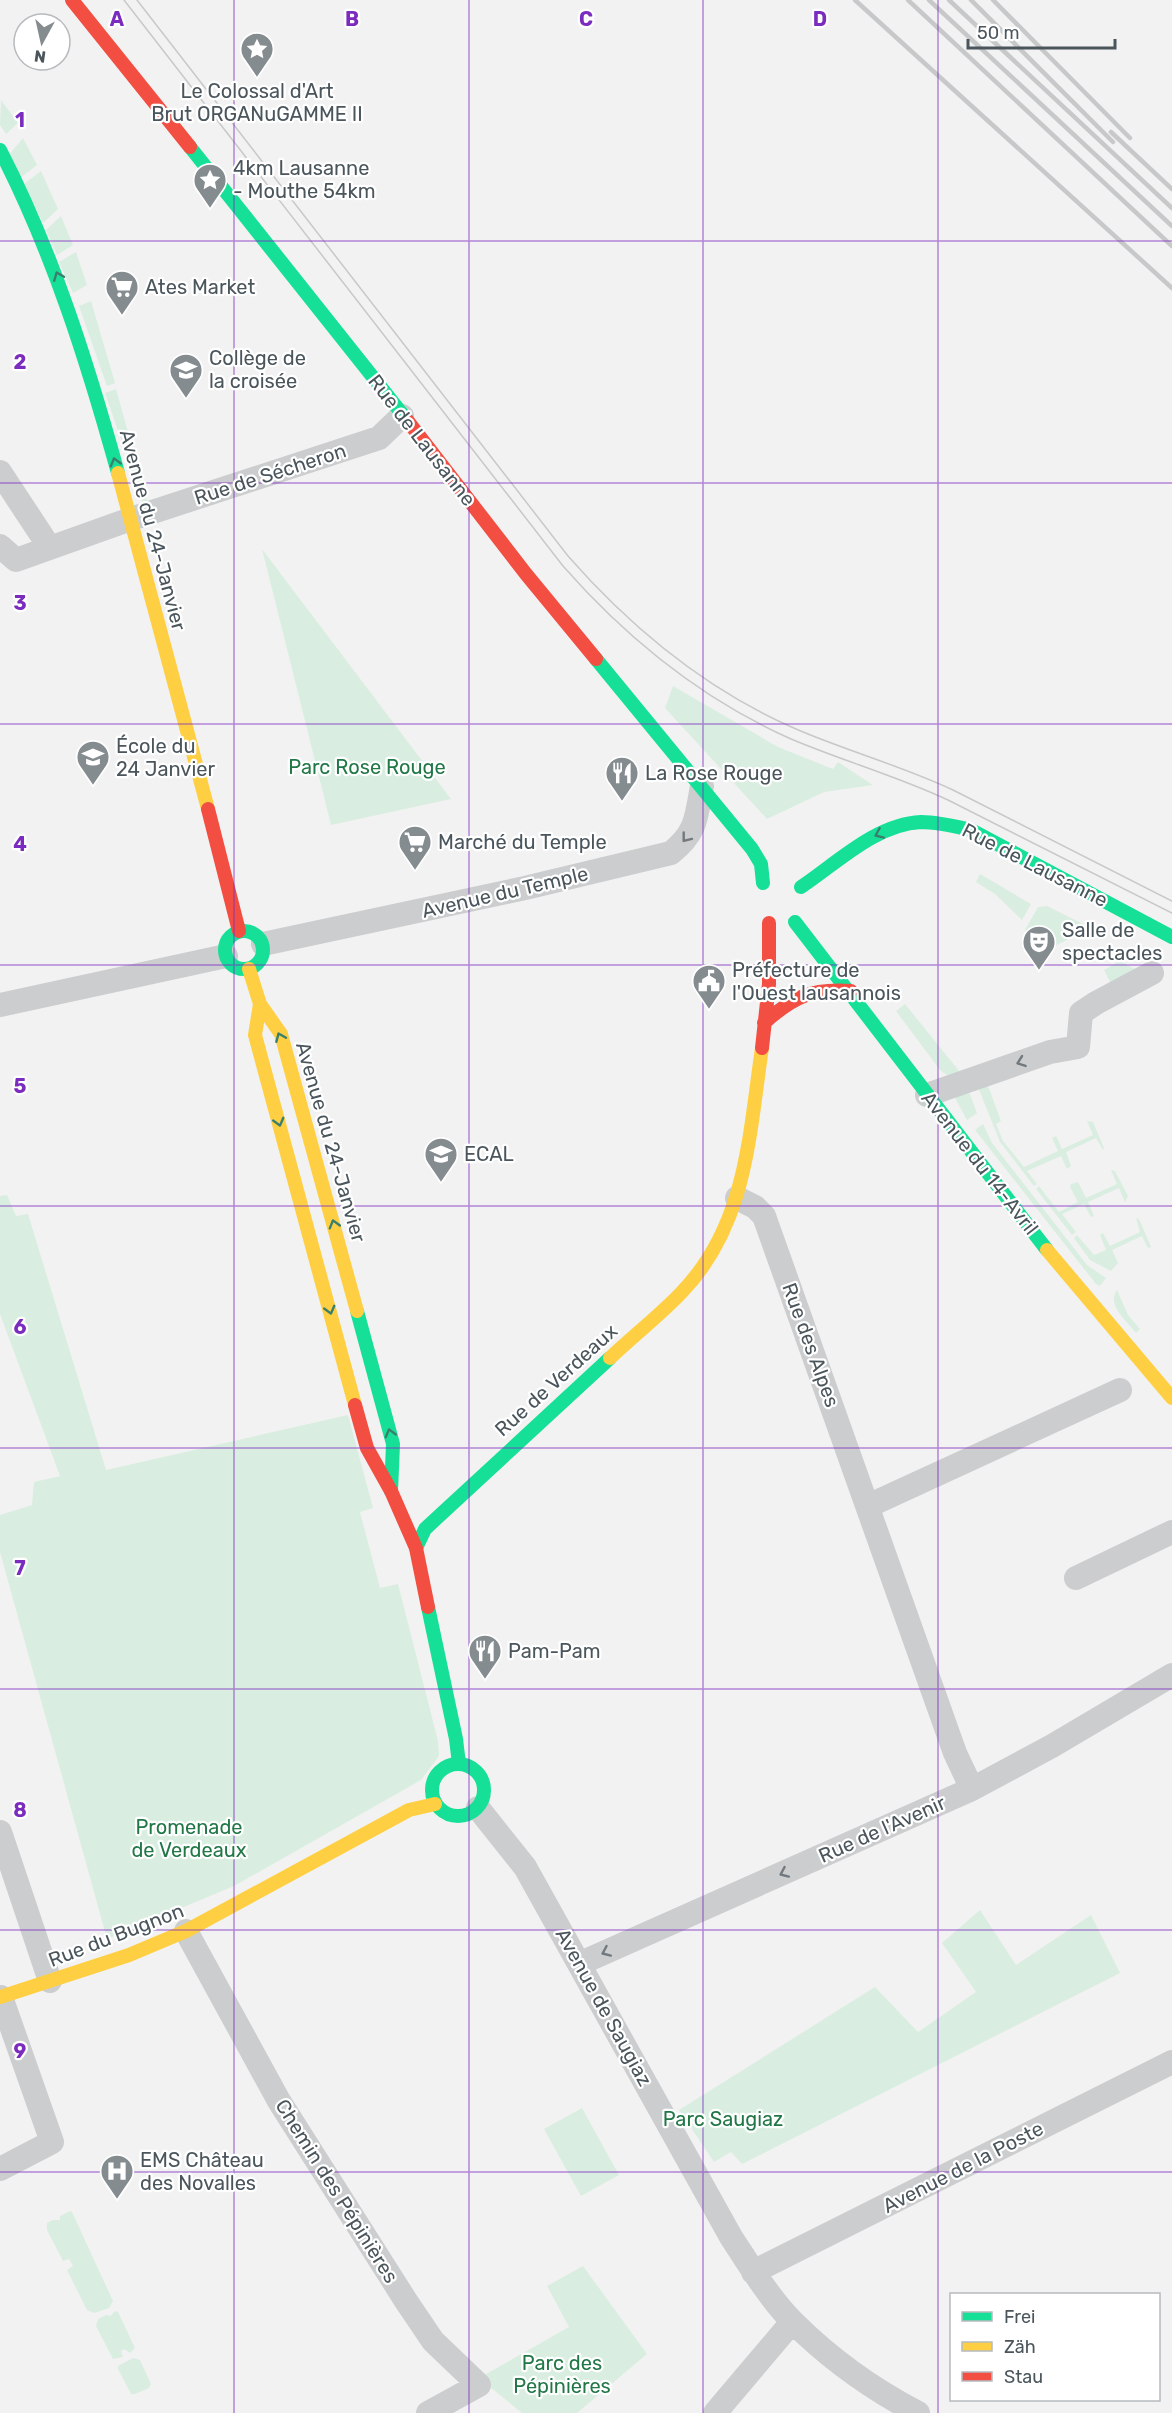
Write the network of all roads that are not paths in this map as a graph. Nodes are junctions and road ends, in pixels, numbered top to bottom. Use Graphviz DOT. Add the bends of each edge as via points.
graph roads {
  1 [pos="72,0"];
  2 [pos="0,150"];
  3 [pos="402,416"];
  4 [pos="0,472"];
  5 [pos="130,519"];
  6 [pos="0,546"];
  7 [pos="50,548"];
  8 [pos="702,786"];
  9 [pos="789,880"];
  10 [pos="795,921"];
  11 [pos="239,931"];
  12 [pos="1172,937"];
  13 [pos="263,944"];
  14 [pos="226,956"];
  15 [pos="249,969"];
  16 [pos="1152,973"];
  17 [pos="851,991"];
  18 [pos="260,1004"];
  19 [pos="0,1005"];
  20 [pos="764,1023"];
  21 [pos="927,1095"];
  22 [pos="737,1198"];
  23 [pos="345,1262"];
  24 [pos="319,1268"];
  25 [pos="1120,1390"];
  26 [pos="381,1397"];
  27 [pos="1172,1398"];
  28 [pos="355,1403"];
  29 [pos="391,1491"];
  30 [pos="868,1506"];
  31 [pos="1172,1532"];
  32 [pos="416,1548"];
  33 [pos="1076,1578"];
  34 [pos="1172,1675"];
  35 [pos="459,1764"];
  36 [pos="972,1789"];
  37 [pos="435,1804"];
  38 [pos="478,1808"];
  39 [pos="0,1833"];
  40 [pos="186,1931"];
  41 [pos="581,1963"];
  42 [pos="50,1981"];
  43 [pos="1,1997"];
  44 [pos="1172,2062"];
  45 [pos="0,2169"];
  46 [pos="753,2272"];
  47 [pos="792,2322"];
  48 [pos="428,2413"];
  49 [pos="715,2413"];
  50 [pos="917,2413"];
  1 -- 3 [label="street, Rue de Lausanne"];
  5 -- 2 [label="street, Avenue du 24-Janvier, one-way" via="69,305"];
  3 -- 5 [label="street, Rue de Sécheron" via="379,438"];
  3 -- 8 [label="street, Rue de Lausanne" via="526,574"];
  4 -- 7 [label="street"];
  5 -- 7 [label="street, Rue de Sécheron"];
  5 -- 11 [label="street, Avenue du 24-Janvier"];
  6 -- 7 [label="street, Rue de Sécheron" via="16,560"];
  8 -- 9 [label="street, Rue de Lausanne" via="761,864 760,889"];
  8 -- 13 [label="street, Avenue du Temple, one-way" via="694,826 685,842 671,853"];
  9 -- 10 [label="street" via="805,906"];
  12 -- 9 [label="street, Rue de Lausanne, one-way" via="971,830 935,821 907,824 873,836 821,874"];
  10 -- 17 [label="street, Avenue du 14-Avril"];
  10 -- 20 [label="street, Rue de Verdeaux" via="782,926 764,919 771,944"];
  11 -- 13 [label="street" via="256,934"];
  11 -- 14 [label="street" via="226,944"];
  13 -- 15 [label="street" via="262,957"];
  14 -- 15 [label="street" via="232,965"];
  14 -- 19 [label="street"];
  15 -- 18 [label="street, Avenue du 24-Janvier"];
  16 -- 21 [label="street, one-way" via="1081,1013 1078,1047 1050,1052"];
  17 -- 20 [label="street" via="825,989 806,994 784,1004"];
  17 -- 21 [label="street, Avenue du 14-Avril"];
  23 -- 18 [label="street, Avenue du 24-Janvier, one-way" via="281,1034"];
  18 -- 24 [label="street, Avenue du 24-Janvier, one-way" via="255,1035"];
  20 -- 22 [label="street, Rue de Verdeaux"];
  21 -- 27 [label="street, Avenue du 14-Avril" via="1066,1273"];
  22 -- 30 [label="street, Rue des Alpes" via="764,1216"];
  22 -- 32 [label="street, Rue de Verdeaux" via="716,1245 682,1292 425,1529"];
  23 -- 24 [label="street, Avenue du 24-Janvier"];
  23 -- 26 [label="street, Avenue du 24-Janvier"];
  24 -- 28 [label="street, Avenue du 24-Janvier, one-way"];
  25 -- 30 [label="street"];
  26 -- 28 [label="street"];
  29 -- 26 [label="street, Avenue du 24-Janvier, one-way" via="393,1444"];
  28 -- 29 [label="street, Avenue du 24-Janvier" via="367,1448"];
  29 -- 32 [label="street, Avenue du 24-Janvier"];
  30 -- 36 [label="street, Rue des Alpes" via="955,1753"];
  31 -- 33 [label="street"];
  32 -- 35 [label="street"];
  34 -- 36 [label="street, Rue de l'Avenir"];
  35 -- 37 [label="street" via="444,1768 434,1780"];
  35 -- 38 [label="street" via="475,1770 484,1784"];
  36 -- 41 [label="street, Rue de l'Avenir, one-way"];
  37 -- 38 [label="street" via="456,1817"];
  37 -- 40 [label="street, Rue du Bugnon" via="409,1810"];
  38 -- 41 [label="street, Avenue de Saugiaz" via="525,1867"];
  39 -- 42 [label="street"];
  40 -- 42 [label="street, Rue du Bugnon"];
  40 -- 48 [label="street, Chemin des Pépinières" via="279,2101 406,2301 434,2341 479,2385"];
  41 -- 46 [label="street, Avenue de Saugiaz"];
  42 -- 43 [label="street, Rue du Bugnon"];
  43 -- 45 [label="street" via="52,2142"];
  44 -- 46 [label="street, Avenue de la Poste"];
  46 -- 47 [label="street, Avenue de Saugiaz"];
  47 -- 49 [label="street"];
  47 -- 50 [label="street, Avenue de Saugiaz" via="857,2377"];
}
